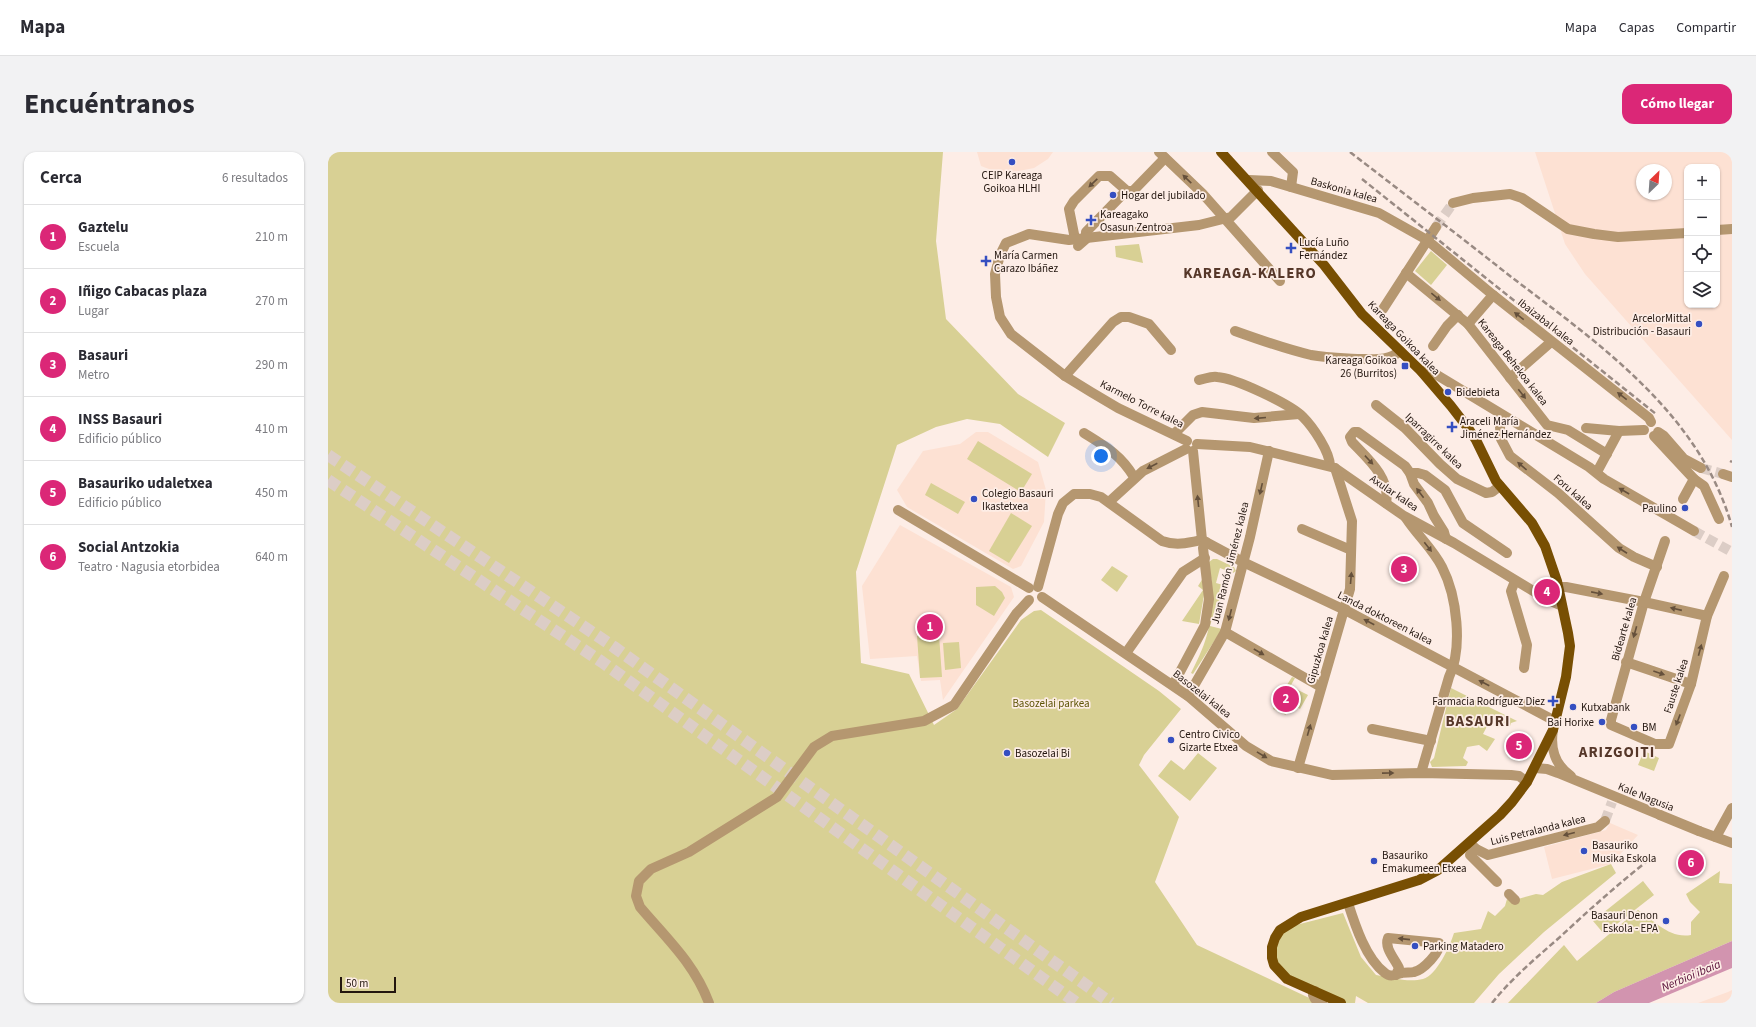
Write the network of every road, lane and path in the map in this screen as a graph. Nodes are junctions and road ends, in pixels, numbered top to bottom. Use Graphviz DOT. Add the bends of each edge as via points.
graph roads {
  1 [pos="1221,152"];
  2 [pos="1272,152"];
  3 [pos="1162,155"];
  4 [pos="1249,180"];
  5 [pos="1291,187"];
  6 [pos="1258,190"];
  7 [pos="1123,194"];
  8 [pos="1453,203"];
  9 [pos="1223,218"];
  10 [pos="1436,227"];
  11 [pos="1732,229"];
  12 [pos="1720,230"];
  13 [pos="1684,233"];
  14 [pos="1086,239"];
  15 [pos="1427,240"];
  16 [pos="1076,243"];
  17 [pos="1406,273"];
  18 [pos="1280,281"];
  19 [pos="1493,295"];
  20 [pos="1383,309"];
  21 [pos="1458,315"];
  22 [pos="1468,324"];
  23 [pos="1235,331"];
  24 [pos="1551,342"];
  25 [pos="1433,346"];
  26 [pos="1171,350"];
  27 [pos="1400,351"];
  28 [pos="1421,371"];
  29 [pos="1065,376"];
  30 [pos="1510,378"];
  31 [pos="1199,380"];
  32 [pos="1376,405"];
  33 [pos="1299,414"];
  34 [pos="1502,415"];
  35 [pos="1648,426"];
  36 [pos="1586,428"];
  37 [pos="1620,431"];
  38 [pos="1084,433"];
  39 [pos="1174,434"];
  40 [pos="1656,434"];
  41 [pos="1191,446"];
  42 [pos="1269,451"];
  43 [pos="1607,454"];
  44 [pos="1332,467"];
  45 [pos="1701,468"];
  46 [pos="1597,472"];
  47 [pos="1410,473"];
  48 [pos="1134,477"];
  49 [pos="1694,479"];
  50 [pos="1500,486"];
  51 [pos="1683,499"];
  52 [pos="1109,502"];
  53 [pos="1386,503"];
  54 [pos="898,510"];
  55 [pos="1404,516"];
  56 [pos="1719,519"];
  57 [pos="1302,529"];
  58 [pos="1694,531"];
  59 [pos="1446,539"];
  60 [pos="1204,541"];
  61 [pos="1665,541"];
  62 [pos="1351,550"];
  63 [pos="1507,553"];
  64 [pos="1205,558"];
  65 [pos="1242,562"];
  66 [pos="1657,567"];
  67 [pos="1724,576"];
  68 [pos="1515,581"];
  69 [pos="1033,587"];
  70 [pos="1558,587"];
  71 [pos="1042,597"];
  72 [pos="1029,600"];
  73 [pos="1644,602"];
  74 [pos="1562,606"];
  75 [pos="1344,610"];
  76 [pos="1707,616"];
  77 [pos="1226,632"];
  78 [pos="1126,653"];
  79 [pos="1626,662"];
  80 [pos="1454,667"];
  81 [pos="1524,668"];
  82 [pos="1691,684"];
  83 [pos="1173,685"];
  84 [pos="1321,687"];
  85 [pos="1188,696"];
  86 [pos="1611,725"];
  87 [pos="1554,726"];
  88 [pos="1372,729"];
  89 [pos="1431,741"];
  90 [pos="1542,754"];
  91 [pos="1554,754"];
  92 [pos="1298,768"];
  93 [pos="1535,768"];
  94 [pos="1421,772"];
  95 [pos="1527,782"];
  96 [pos="1585,784"];
  97 [pos="1732,808"];
  98 [pos="1605,821"];
  99 [pos="1716,837"];
  100 [pos="1732,843"];
  101 [pos="1473,846"];
  102 [pos="1497,882"];
  103 [pos="1348,903"];
  104 [pos="1396,975"];
  105 [pos="1315,991"];
  106 [pos="709,1003"];
  107 [pos="1322,1003"];
  108 [pos="1341,1003"];
  1 -- 4 [label="main road, Kareaga Goikoa kalea"];
  2 -- 5 [label="street" via="1293,172"];
  9 -- 3 [label="street, one-way" via="1202,193"];
  3 -- 16 [label="street, one-way" via="1133,191 1127,191 1110,176 1099,176 1074,201 1069,209"];
  4 -- 5 [label="street, Baskonia kalea" via="1271,181"];
  4 -- 6 [label="main road, Kareaga Goikoa kalea"];
  5 -- 15 [label="street, Baskonia kalea" via="1379,212"];
  6 -- 9 [label="street, Karmelo Torre kalea" via="1231,216"];
  6 -- 27 [label="main road, Kareaga Goikoa kalea" via="1324,265 1362,314"];
  7 -- 14 [label="street" via="1086,232"];
  8 -- 13 [label="street" via="1510,194 1522,198 1568,229 1618,237"];
  9 -- 14 [label="street, Karmelo Torre kalea" via="1199,225"];
  9 -- 18 [label="street"];
  10 -- 15 [label="street"];
  11 -- 12 [label="street"];
  14 -- 16 [label="street, Karmelo Torre kalea"];
  15 -- 17 [label="street"];
  15 -- 19 [label="street, Ibaizabal kalea"];
  16 -- 29 [label="street, Karmelo Torre kalea" via="1030,234 1016,238 1006,243 995,274 996,297 1004,326"];
  17 -- 20 [label="street"];
  17 -- 21 [label="street, Kareaga Behekoa kalea, one-way"];
  19 -- 22 [label="street"];
  24 -- 19 [label="street, Ibaizabal kalea, one-way"];
  21 -- 22 [label="street, Kareaga Behekoa kalea"];
  21 -- 25 [label="street"];
  22 -- 30 [label="street, Kareaga Behekoa kalea"];
  23 -- 27 [label="street" via="1311,355 1331,358 1381,363"];
  24 -- 30 [label="street"];
  35 -- 24 [label="street, Ibaizabal kalea, one-way" via="1649,418"];
  26 -- 29 [label="street" via="1149,324 1122,317 1112,322"];
  27 -- 28 [label="main road, Kareaga Goikoa kalea"];
  28 -- 34 [label="street" via="1432,372"];
  28 -- 50 [label="main road, Kareaga Goikoa kalea" via="1468,428"];
  29 -- 39 [label="street, Karmelo Torre kalea" via="1118,408"];
  30 -- 43 [label="street, Kareaga Behekoa kalea, one-way" via="1547,425 1568,430"];
  31 -- 33 [label="street, Gipuzkoa kalea" via="1218,377 1239,383 1288,406"];
  32 -- 50 [label="street, Iparragirre kalea" via="1405,428 1457,479 1486,493"];
  33 -- 39 [label="street, one-way" via="1254,418 1202,412 1193,415"];
  33 -- 44 [label="street, Gipuzkoa kalea" via="1311,427"];
  34 -- 46 [label="street"];
  66 -- 34 [label="street, Foru kalea, one-way" via="1619,548 1558,493 1510,456 1500,428"];
  35 -- 37 [label="street"];
  35 -- 40 [label="street, Ibaizabal kalea" via="1655,422 1658,425"];
  36 -- 37 [label="street"];
  37 -- 43 [label="street"];
  38 -- 48 [label="street" via="1110,449 1126,464"];
  39 -- 41 [label="street, Karmelo Torre kalea"];
  40 -- 45 [label="street" via="1664,436 1684,459"];
  40 -- 49 [label="street"];
  41 -- 42 [label="street, Axular kalea" via="1250,447"];
  41 -- 48 [label="street, one-way"];
  60 -- 41 [label="street, one-way"];
  42 -- 44 [label="street, Axular kalea"];
  42 -- 65 [label="street, Juan Ramón Jiménez kalea, one-way"];
  43 -- 46 [label="street"];
  44 -- 53 [label="street, Axular kalea"];
  44 -- 62 [label="street, Gipuzkoa kalea" via="1352,521"];
  58 -- 46 [label="street, one-way" via="1604,479"];
  47 -- 53 [label="street, one-way" via="1405,466 1358,432 1352,434 1352,442 1376,467 1380,475"];
  59 -- 47 [label="street, one-way"];
  47 -- 63 [label="street" via="1424,475 1445,490 1463,523"];
  48 -- 52 [label="street"];
  49 -- 51 [label="street"];
  49 -- 56 [label="street" via="1704,486"];
  50 -- 70 [label="main road, Kareaga Goikoa kalea" via="1538,532 1551,558"];
  52 -- 60 [label="street" via="1162,541 1177,545"];
  52 -- 69 [label="street" via="1090,494 1074,494 1063,503"];
  53 -- 55 [label="street, Axular kalea"];
  54 -- 69 [label="street"];
  55 -- 59 [label="street, Axular kalea"];
  55 -- 80 [label="street, one-way" via="1435,556 1447,581 1455,612 1457,644"];
  57 -- 62 [label="street"];
  59 -- 68 [label="street, Axular kalea"];
  60 -- 64 [label="street"];
  60 -- 65 [label="street, Landa doktoreen kalea"];
  61 -- 66 [label="street, Bidearte kalea"];
  75 -- 62 [label="street, Gipuzkoa kalea, one-way" via="1350,589"];
  64 -- 78 [label="street" via="1183,572"];
  64 -- 83 [label="street" via="1209,598 1205,625"];
  65 -- 75 [label="street, Landa doktoreen kalea"];
  65 -- 77 [label="street, Juan Ramón Jiménez kalea, one-way"];
  66 -- 73 [label="street, Bidearte kalea"];
  67 -- 76 [label="street, Fauste kalea"];
  68 -- 74 [label="street, Axular kalea"];
  68 -- 81 [label="street" via="1511,591 1527,644"];
  69 -- 71 [label="street" via="1041,590"];
  69 -- 72 [label="street" via="1026,592"];
  70 -- 73 [label="street, one-way"];
  70 -- 74 [label="main road, Kareaga Goikoa kalea"];
  71 -- 72 [label="street" via="1036,602"];
  71 -- 78 [label="street, Basozelai kalea"];
  72 -- 106 [label="street" via="1016,614 954,705 924,721 832,736 821,742 814,747 777,797 689,852 651,869 639,881 636,896 640,907 690,965 702,984"];
  76 -- 73 [label="street, one-way"];
  73 -- 79 [label="street, Bidearte kalea, one-way"];
  74 -- 87 [label="main road, Kareaga Goikoa kalea" via="1568,634 1569,656"];
  80 -- 75 [label="street, Landa doktoreen kalea, one-way"];
  75 -- 84 [label="street, Gipuzkoa kalea"];
  82 -- 76 [label="street, Fauste kalea, one-way"];
  77 -- 84 [label="street, one-way"];
  77 -- 85 [label="street, Juan Ramón Jiménez kalea"];
  78 -- 83 [label="street, Basozelai kalea"];
  79 -- 82 [label="street, one-way"];
  79 -- 86 [label="street, Bidearte kalea"];
  87 -- 80 [label="street, Landa doktoreen kalea, one-way"];
  80 -- 89 [label="street"];
  82 -- 86 [label="street, Fauste kalea, one-way" via="1669,744 1655,744"];
  83 -- 85 [label="street, Basozelai kalea"];
  92 -- 84 [label="street, Gipuzkoa kalea, one-way"];
  85 -- 92 [label="street, Basozelai kalea, one-way" via="1246,746 1271,761"];
  87 -- 90 [label="main road, Kareaga Goikoa kalea"];
  87 -- 91 [label="street"];
  88 -- 89 [label="street"];
  89 -- 94 [label="street"];
  90 -- 91 [label="street"];
  90 -- 93 [label="main road, Kareaga Goikoa kalea"];
  91 -- 96 [label="street" via="1561,767"];
  92 -- 94 [label="street, Basozelai kalea, one-way" via="1332,775"];
  93 -- 95 [label="main road, Kareaga Goikoa kalea"];
  93 -- 96 [label="street" via="1547,769"];
  94 -- 95 [label="street, Basozelai kalea" via="1511,775 1519,776"];
  95 -- 101 [label="main road, Kareaga Goikoa kalea"];
  96 -- 99 [label="street, Kale Nagusia, bridge" via="1613,800"];
  97 -- 99 [label="street"];
  98 -- 101 [label="street, Luis Petralanda kalea, one-way" via="1598,827 1488,855"];
  99 -- 100 [label="street"];
  101 -- 102 [label="street" via="1470,855"];
  101 -- 103 [label="main road, Kareaga Goikoa kalea" via="1428,876"];
  103 -- 104 [label="street" via="1363,944 1386,974"];
  103 -- 105 [label="main road, Kareaga Goikoa kalea" via="1301,917 1280,930 1275,938 1272,947 1274,965 1287,979"];
  104 -- 104 [label="street, one-way" via="1418,970 1433,957 1440,947 1439,943 1388,938 1390,952 1399,968"];
  105 -- 107 [label="street" via="1315,999"];
  105 -- 108 [label="main road"];
}
